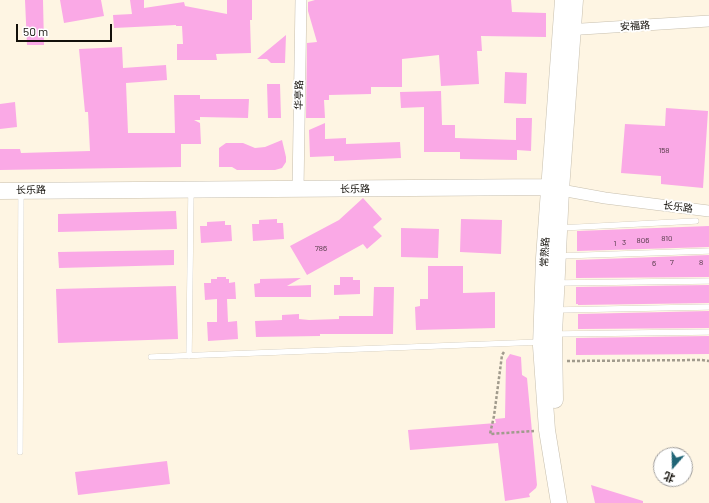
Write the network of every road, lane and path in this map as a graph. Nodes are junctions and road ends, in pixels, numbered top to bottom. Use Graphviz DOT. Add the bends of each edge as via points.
graph roads {
  1 [pos="301,0"];
  2 [pos="563,0"];
  3 [pos="574,0"];
  4 [pos="709,21"];
  5 [pos="566,30"];
  6 [pos="555,189"];
  7 [pos="21,190"];
  8 [pos="191,190"];
  9 [pos="298,190"];
  10 [pos="0,191"];
  11 [pos="709,211"];
  12 [pos="696,221"];
  13 [pos="560,228"];
  14 [pos="709,250"];
  15 [pos="558,256"];
  16 [pos="709,281"];
  17 [pos="557,283"];
  18 [pos="709,307"];
  19 [pos="555,310"];
  20 [pos="709,332"];
  21 [pos="547,338"];
  22 [pos="508,346"];
  23 [pos="189,356"];
  24 [pos="150,357"];
  25 [pos="554,361"];
  26 [pos="709,361"];
  27 [pos="547,430"];
  28 [pos="20,452"];
  29 [pos="561,503"];
  1 -- 9 [label="street, 华亭路"];
  2 -- 5 [label="main road, 常熟路"];
  3 -- 5 [label="main road, 常熟路"];
  4 -- 5 [label="street, 安福路"];
  5 -- 6 [label="main road, 常熟路"];
  6 -- 9 [label="main road, 长乐路"];
  6 -- 11 [label="street, 长乐路"];
  6 -- 13 [label="main road, 常熟路"];
  6 -- 21 [label="main road, 常熟路" via="544,258"];
  7 -- 8 [label="main road, 长乐路"];
  7 -- 10 [label="main road, 长乐路"];
  7 -- 28 [label="lane"];
  8 -- 9 [label="main road, 长乐路"];
  8 -- 23 [label="lane"];
  12 -- 13 [label="lane"];
  13 -- 15 [label="main road, 常熟路"];
  14 -- 15 [label="lane"];
  15 -- 17 [label="main road, 常熟路"];
  16 -- 17 [label="lane"];
  17 -- 19 [label="main road, 常熟路"];
  18 -- 19 [label="lane"];
  19 -- 21 [label="main road, 常熟路"];
  20 -- 21 [label="lane"];
  21 -- 23 [label="lane"];
  21 -- 25 [label="main road, 常熟路"];
  21 -- 27 [label="main road, 常熟路"];
  22 -- 27 [label="path" via="502,355 490,434"];
  23 -- 24 [label="lane"];
  25 -- 26 [label="path"];
  25 -- 29 [label="main road, 常熟路" via="555,404 561,452"];
  27 -- 29 [label="main road, 常熟路"];
}
